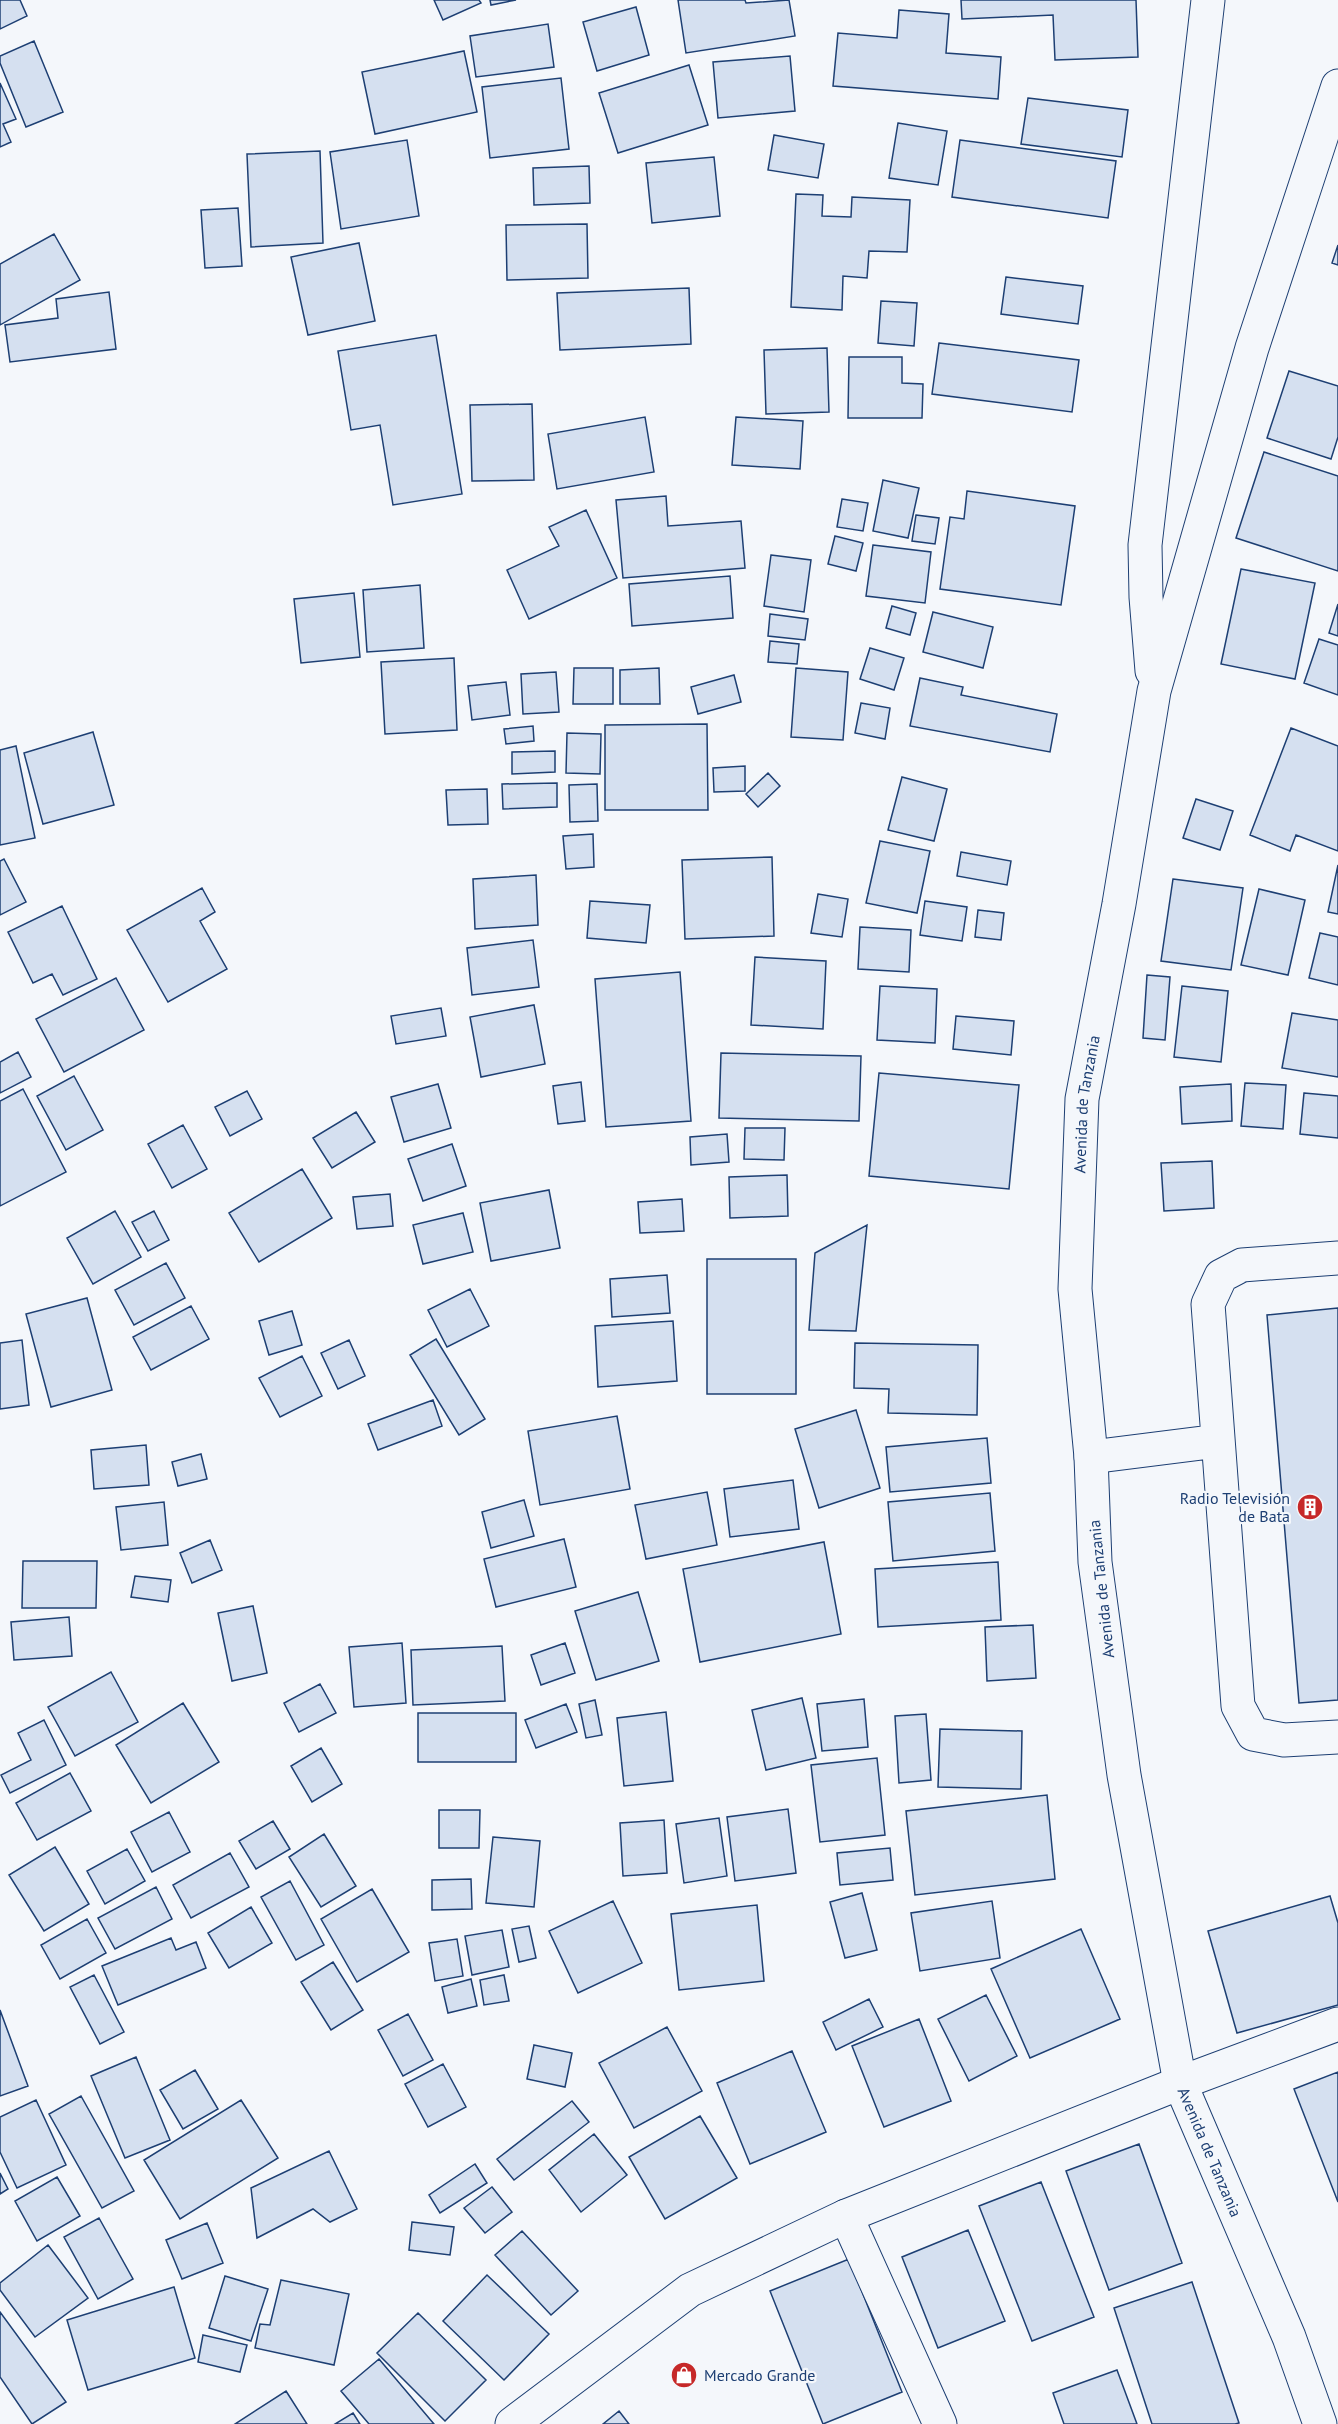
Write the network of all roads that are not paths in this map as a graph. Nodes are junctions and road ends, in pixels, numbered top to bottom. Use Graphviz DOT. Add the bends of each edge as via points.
graph roads {
  1 [pos="1208,0"];
  2 [pos="1338,86"];
  3 [pos="1154,691"];
  4 [pos="1338,1258"];
  5 [pos="1218,1441"];
  6 [pos="1091,1457"];
  7 [pos="1338,1737"];
  8 [pos="1338,2024"];
  9 [pos="1180,2083"];
  10 [pos="846,2216"];
  11 [pos="512,2424"];
  12 [pos="940,2424"];
  13 [pos="1320,2424"];
  1 -- 3 [label="main road" via="1145,545"];
  2 -- 3 [label="main road" via="1252,348"];
  3 -- 6 [label="main road, Avenida de Tanzania" via="1082,1099 1075,1289"];
  4 -- 5 [label="main road" via="1242,1265 1221,1276 1208,1304"];
  5 -- 6 [label="main road"];
  5 -- 7 [label="main road" via="1238,1706 1253,1734 1284,1740"];
  6 -- 9 [label="main road, Avenida de Tanzania" via="1095,1562 1124,1775"];
  8 -- 9 [label="main road"];
  9 -- 10 [label="main road"];
  9 -- 13 [label="main road, Avenida de Tanzania" via="1289,2337"];
  10 -- 11 [label="main road" via="690,2290"];
  10 -- 12 [label="main road"];
}
